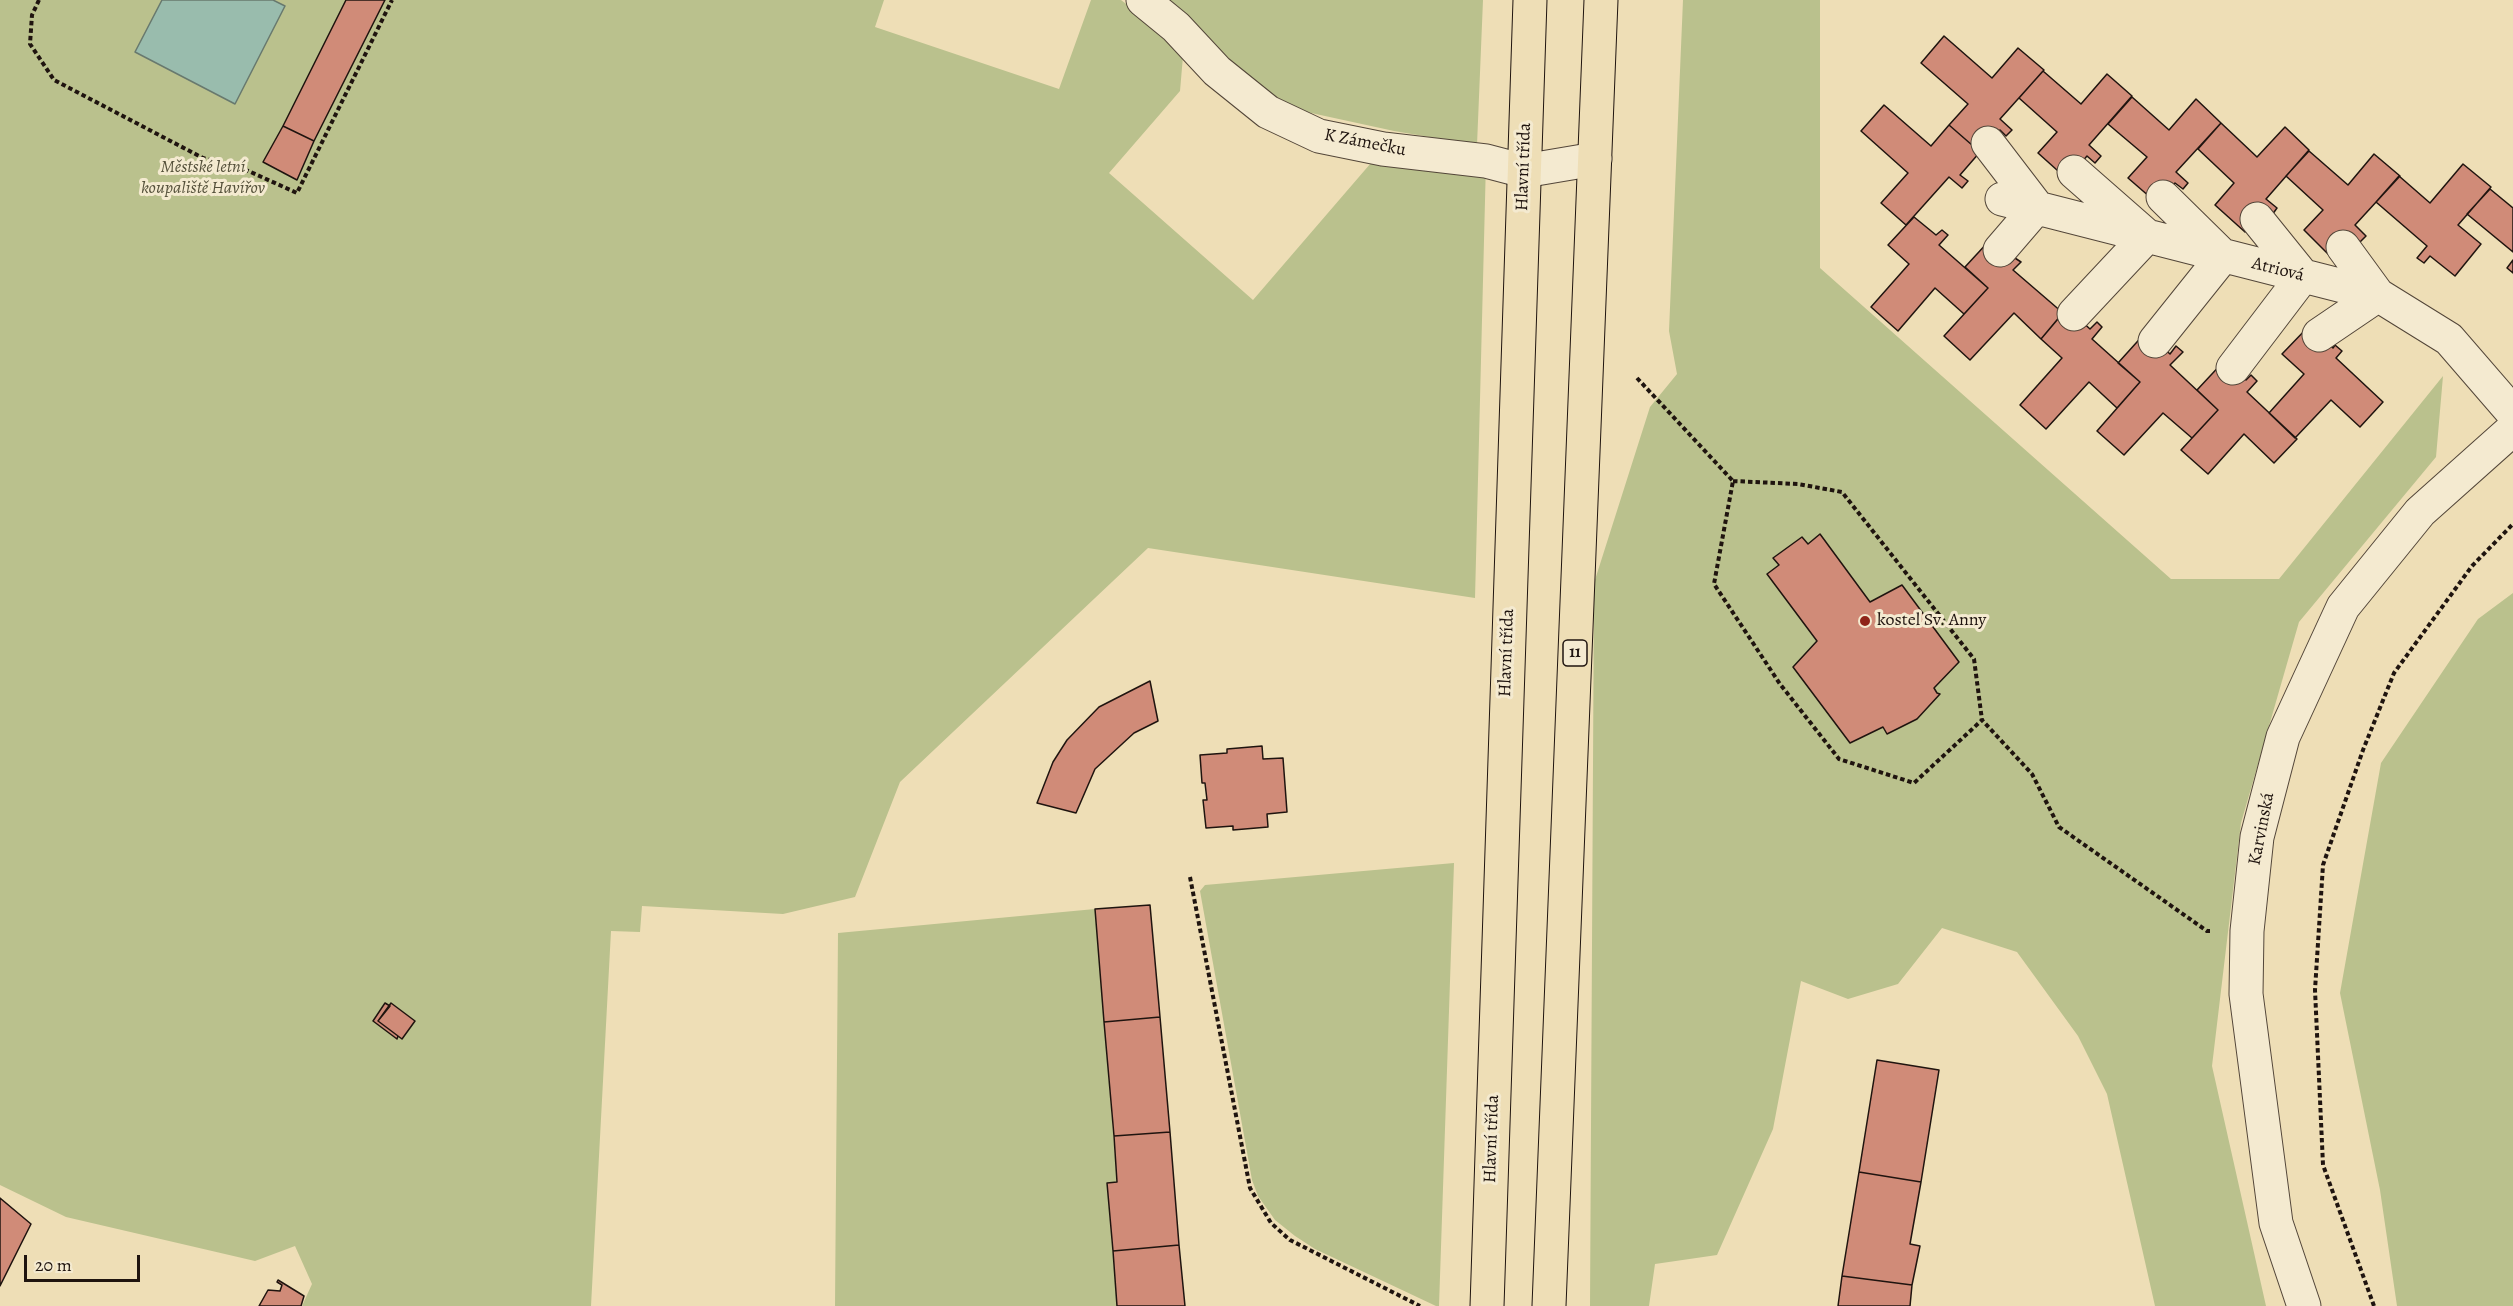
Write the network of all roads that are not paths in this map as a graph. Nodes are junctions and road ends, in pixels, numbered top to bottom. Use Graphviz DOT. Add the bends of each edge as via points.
graph roads {
  1 [pos="1143,0"];
  2 [pos="1530,0"];
  3 [pos="1601,0"];
  4 [pos="1988,143"];
  5 [pos="1595,159"];
  6 [pos="1524,171"];
  7 [pos="2074,172"];
  8 [pos="2163,197"];
  9 [pos="2002,199"];
  10 [pos="2037,207"];
  11 [pos="2257,219"];
  12 [pos="2147,236"];
  13 [pos="2343,247"];
  14 [pos="2000,250"];
  15 [pos="2223,255"];
  16 [pos="2303,276"];
  17 [pos="2378,295"];
  18 [pos="2074,314"];
  19 [pos="2319,335"];
  20 [pos="2155,341"];
  21 [pos="2233,368"];
  22 [pos="2513,413"];
  23 [pos="2513,429"];
  24 [pos="1486,1306"];
  25 [pos="1549,1306"];
  26 [pos="2304,1306"];
  1 -- 6 [label="street, K Zámečku" via="1176,27 1217,71 1268,112 1319,136 1383,149 1486,161"];
  2 -- 6 [label="main road, Hlavní třída"];
  3 -- 5 [label="main road, 11"];
  4 -- 10 [label="street"];
  5 -- 6 [label="street, K Zámečku"];
  5 -- 25 [label="main road, 11"];
  6 -- 24 [label="main road, Hlavní třída"];
  7 -- 12 [label="street"];
  8 -- 15 [label="street"];
  9 -- 10 [label="street, Atriová"];
  10 -- 12 [label="street, Atriová"];
  10 -- 14 [label="street"];
  11 -- 16 [label="street"];
  12 -- 15 [label="street, Atriová"];
  12 -- 18 [label="street"];
  13 -- 17 [label="street"];
  15 -- 16 [label="street, Atriová"];
  15 -- 20 [label="street"];
  16 -- 17 [label="street, Atriová"];
  16 -- 21 [label="street"];
  17 -- 19 [label="street"];
  17 -- 22 [label="street, Atriová" via="2448,339"];
  23 -- 26 [label="street, Karvinská" via="2420,512 2343,607 2283,737 2257,837 2247,930 2246,994 2276,1223"];
}
